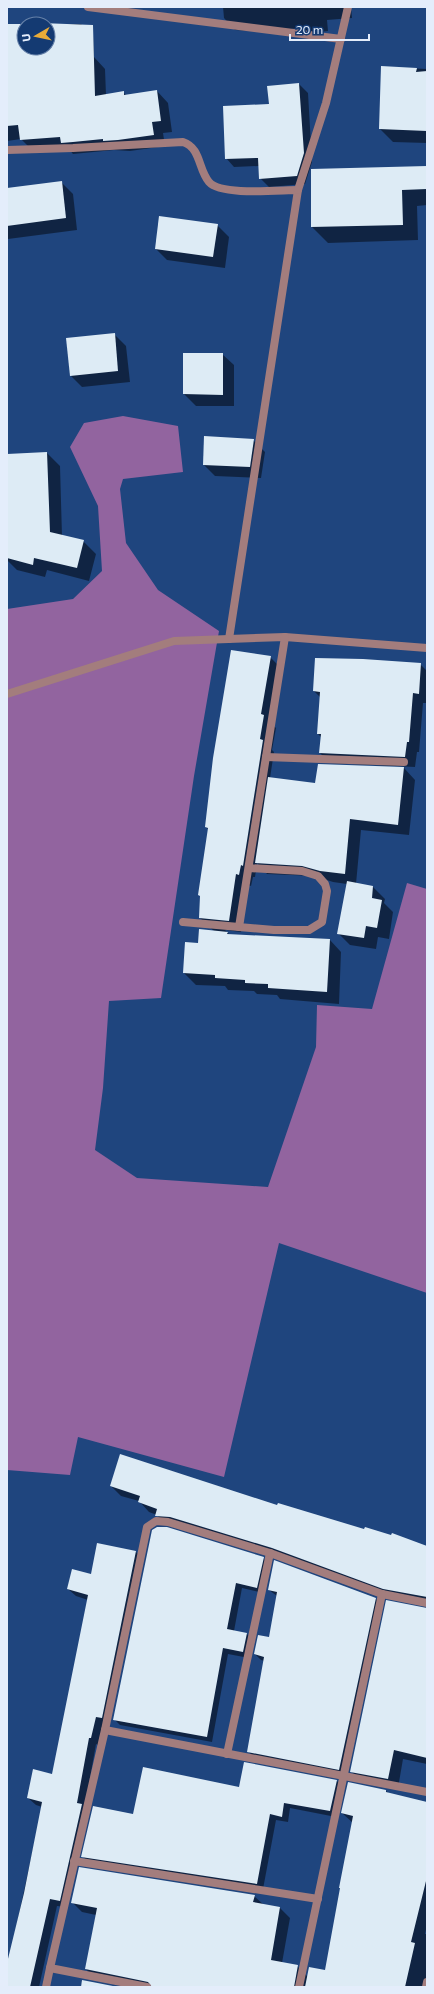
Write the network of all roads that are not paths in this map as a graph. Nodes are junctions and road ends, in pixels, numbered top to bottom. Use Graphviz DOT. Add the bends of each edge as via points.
graph roads {
  1 [pos="88,7"];
  2 [pos="348,7"];
  3 [pos="341,39"];
  4 [pos="7,150"];
  5 [pos="298,190"];
  6 [pos="285,637"];
  7 [pos="229,639"];
  8 [pos="427,648"];
  9 [pos="7,694"];
  10 [pos="266,757"];
  11 [pos="404,762"];
  12 [pos="248,868"];
  13 [pos="183,922"];
  14 [pos="239,927"];
  15 [pos="270,1553"];
  16 [pos="382,1594"];
  17 [pos="427,1603"];
  18 [pos="105,1730"];
  19 [pos="227,1754"];
  20 [pos="344,1776"];
  21 [pos="427,1792"];
  22 [pos="74,1861"];
  23 [pos="318,1900"];
  24 [pos="50,1968"];
  25 [pos="427,1982"];
  26 [pos="46,1987"];
  27 [pos="147,1987"];
  28 [pos="300,1987"];
  29 [pos="426,1987"];
  1 -- 3 [label="street"];
  2 -- 3 [label="street"];
  3 -- 5 [label="street" via="326,103"];
  4 -- 5 [label="street" via="183,142 192,147 205,176 215,186 231,190"];
  5 -- 7 [label="street"];
  6 -- 7 [label="street"];
  6 -- 8 [label="street"];
  6 -- 10 [label="street"];
  7 -- 9 [label="street" via="174,641"];
  10 -- 11 [label="street"];
  10 -- 12 [label="street"];
  12 -- 14 [label="street"];
  12 -- 14 [label="street" via="313,873 325,884 326,906 322,922 309,930"];
  13 -- 14 [label="street"];
  15 -- 16 [label="street"];
  15 -- 18 [label="street" via="168,1522 156,1521 147,1527"];
  15 -- 19 [label="street"];
  16 -- 17 [label="street"];
  16 -- 20 [label="street"];
  18 -- 19 [label="street"];
  18 -- 22 [label="street"];
  19 -- 20 [label="street"];
  20 -- 21 [label="street"];
  20 -- 23 [label="street"];
  22 -- 23 [label="street"];
  22 -- 24 [label="street"];
  23 -- 28 [label="street"];
  24 -- 26 [label="street"];
  24 -- 27 [label="street"];
  25 -- 29 [label="street"];
}
